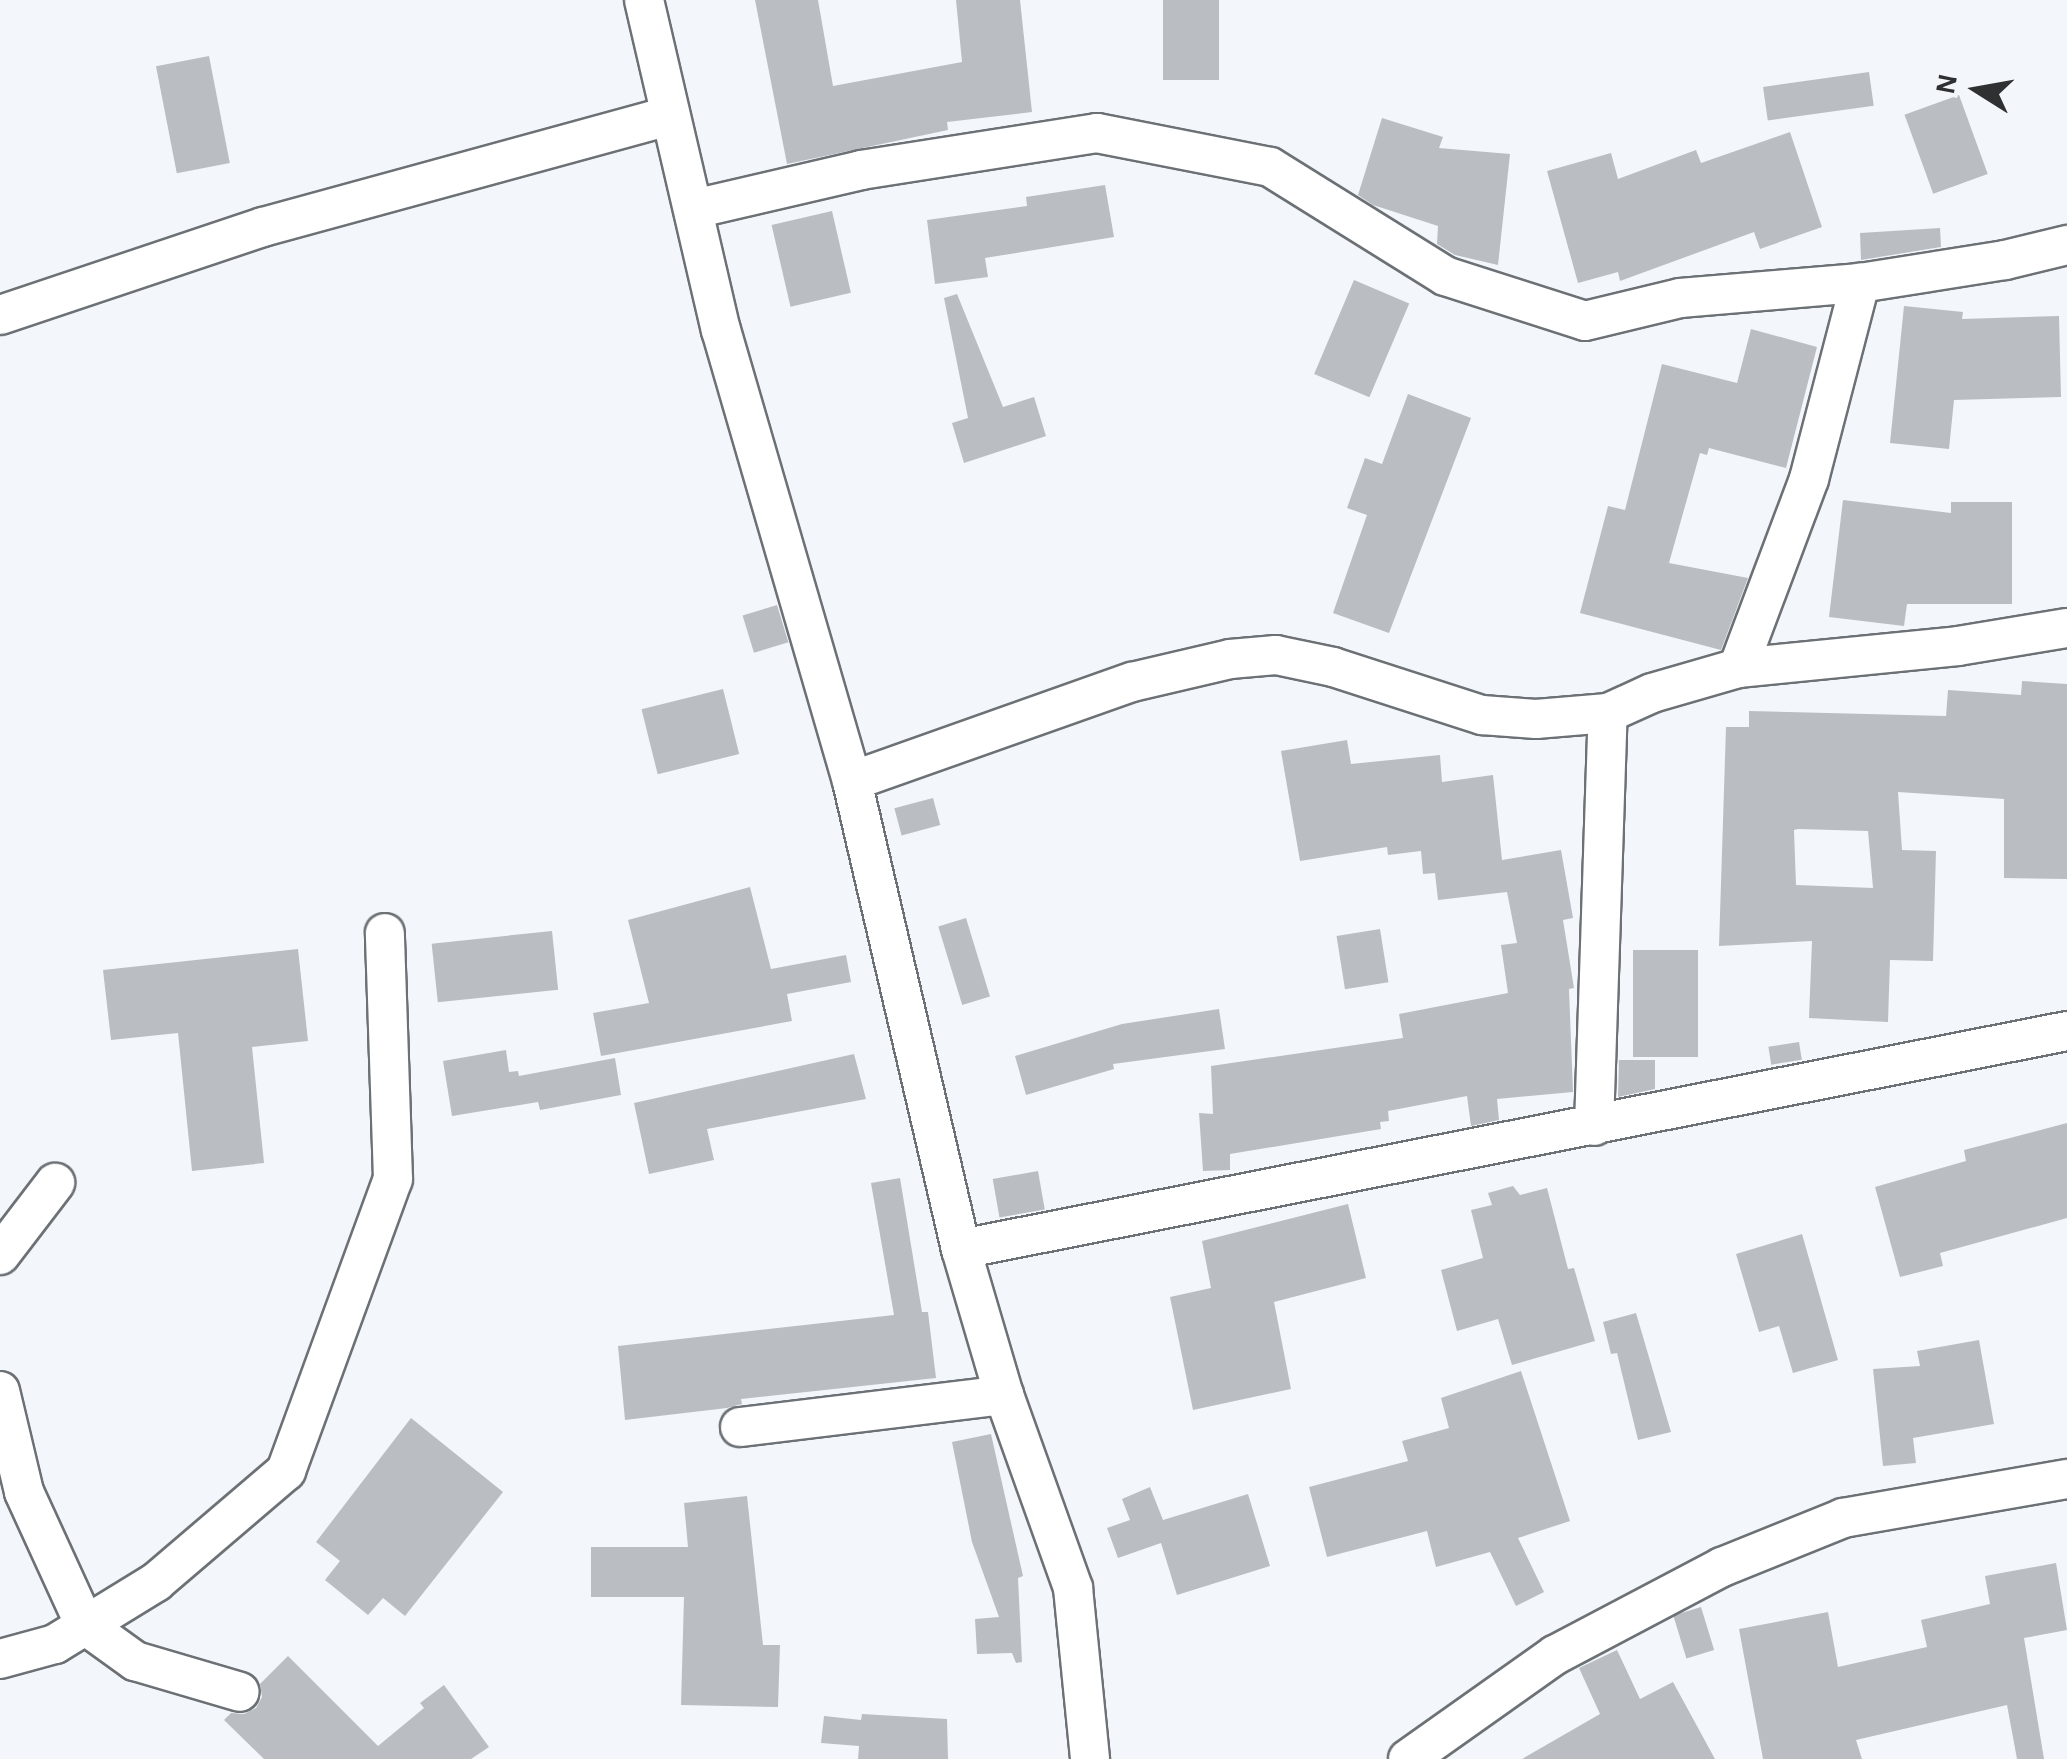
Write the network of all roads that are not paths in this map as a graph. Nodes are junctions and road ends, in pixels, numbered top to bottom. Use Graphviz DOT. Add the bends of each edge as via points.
graph roads {
  1 [pos="644,0"];
  2 [pos="669,116"];
  3 [pos="694,208"];
  4 [pos="2067,245"];
  5 [pos="1860,283"];
  6 [pos="0,315"];
  7 [pos="2067,628"];
  8 [pos="1738,668"];
  9 [pos="1608,712"];
  10 [pos="852,781"];
  11 [pos="385,934"];
  12 [pos="2067,1032"];
  13 [pos="1594,1126"];
  14 [pos="55,1183"];
  15 [pos="961,1249"];
  16 [pos="0,1255"];
  17 [pos="0,1391"];
  18 [pos="1004,1395"];
  19 [pos="740,1428"];
  20 [pos="2067,1479"];
  21 [pos="85,1626"];
  22 [pos="0,1659"];
  23 [pos="240,1692"];
  24 [pos="1090,1759"];
  25 [pos="1408,1759"];
  1 -- 2 [label="street"];
  2 -- 3 [label="street"];
  2 -- 6 [label="street" via="263,227"];
  3 -- 5 [label="street" via="861,170 1097,133 1270,167 1445,276 1584,321 1680,298"];
  3 -- 10 [label="street" via="721,330"];
  4 -- 5 [label="street"];
  5 -- 8 [label="street" via="1810,479"];
  7 -- 8 [label="street"];
  8 -- 9 [label="street"];
  9 -- 10 [label="street" via="1536,720 1482,715 1276,655 1132,682"];
  9 -- 13 [label="street"];
  10 -- 15 [label="street"];
  11 -- 21 [label="street" via="393,1179 286,1471 156,1582"];
  12 -- 13 [label="street"];
  13 -- 15 [label="street"];
  14 -- 16 [label="street"];
  15 -- 18 [label="street"];
  17 -- 21 [label="street" via="24,1492"];
  18 -- 19 [label="street"];
  18 -- 24 [label="street" via="1073,1588"];
  20 -- 25 [label="street" via="1843,1518 1722,1567 1555,1656"];
  21 -- 22 [label="street" via="55,1644"];
  21 -- 23 [label="street" via="135,1660"];
}
